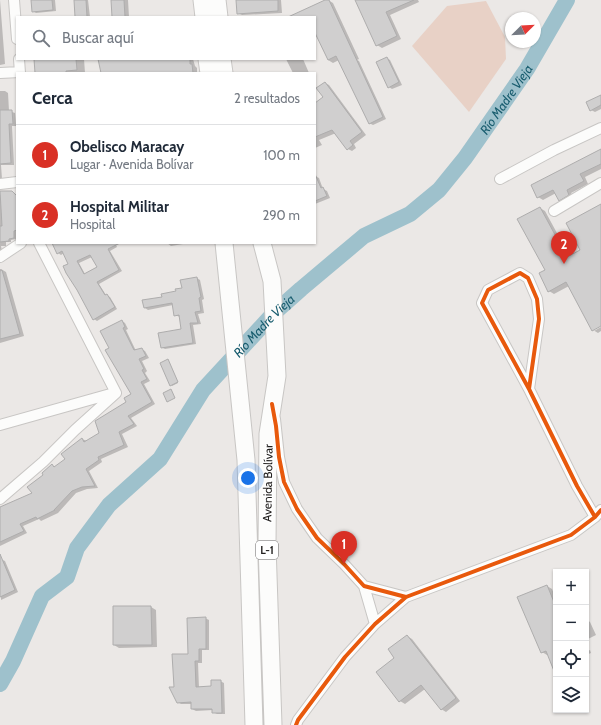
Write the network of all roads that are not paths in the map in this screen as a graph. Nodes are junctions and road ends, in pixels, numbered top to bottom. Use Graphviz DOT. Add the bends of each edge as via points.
graph roads {
  1 [pos="14,0"];
  2 [pos="202,0"];
  3 [pos="217,0"];
  4 [pos="204,16"];
  5 [pos="218,16"];
  6 [pos="16,26"];
  7 [pos="19,60"];
  8 [pos="207,60"];
  9 [pos="222,60"];
  10 [pos="16,72"];
  11 [pos="20,72"];
  12 [pos="208,72"];
  13 [pos="224,72"];
  14 [pos="0,73"];
  15 [pos="601,128"];
  16 [pos="500,179"];
  17 [pos="16,182"];
  18 [pos="601,183"];
  19 [pos="0,184"];
  20 [pos="554,211"];
  21 [pos="20,244"];
  22 [pos="39,244"];
  23 [pos="262,244"];
  24 [pos="225,251"];
  25 [pos="0,257"];
  26 [pos="529,389"];
  27 [pos="116,393"];
  28 [pos="271,411"];
  29 [pos="242,417"];
  30 [pos="0,425"];
  31 [pos="0,499"];
  32 [pos="598,513"];
  33 [pos="364,586"];
  34 [pos="406,597"];
  35 [pos="375,624"];
  36 [pos="254,725"];
  37 [pos="274,725"];
  38 [pos="296,725"];
  1 -- 6 [label="street"];
  2 -- 4 [label="main road"];
  3 -- 5 [label="main road"];
  7 -- 11 [label="street"];
  8 -- 12 [label="main road"];
  9 -- 13 [label="main road"];
  10 -- 14 [label="street"];
  15 -- 16 [label="street"];
  17 -- 19 [label="street"];
  18 -- 20 [label="street"];
  21 -- 25 [label="street"];
  22 -- 27 [label="street"];
  23 -- 28 [label="main road, Avenida Bolívar / L-1" via="272,281 277,376"];
  24 -- 29 [label="main road, Avenida Bolívar / L-1"];
  26 -- 26 [label="street" via="539,319 537,299 528,278 520,273 488,290 482,303"];
  26 -- 32 [label="street" via="577,486"];
  27 -- 30 [label="street"];
  27 -- 31 [label="street"];
  28 -- 29 [label="main road" via="253,421"];
  28 -- 33 [label="street" via="276,426 284,482 297,509 317,538"];
  28 -- 37 [label="main road, Avenida Bolívar / L-1" via="268,434 267,545"];
  29 -- 36 [label="main road, Avenida Bolívar / L-1" via="246,460"];
  32 -- 34 [label="street" via="571,535"];
  33 -- 34 [label="street"];
  33 -- 35 [label="street"];
  34 -- 35 [label="street"];
  35 -- 38 [label="street" via="345,658"];
}
